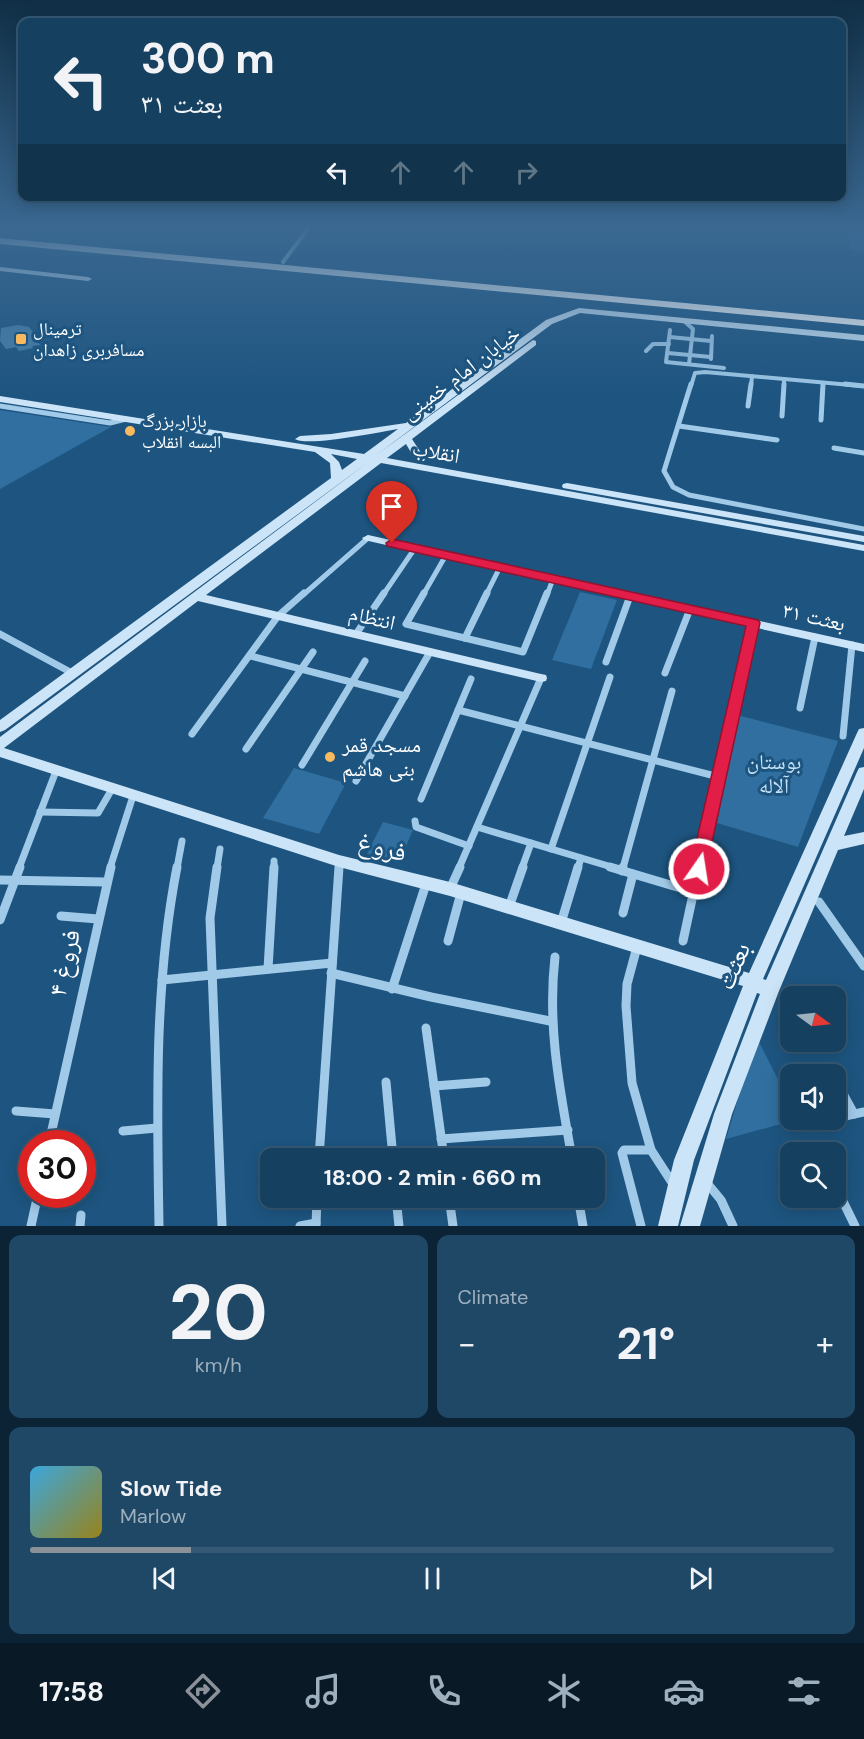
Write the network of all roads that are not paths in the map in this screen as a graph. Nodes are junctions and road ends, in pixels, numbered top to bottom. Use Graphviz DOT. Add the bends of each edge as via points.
graph roads {
  1 [pos="428,283"];
  2 [pos="516,283"];
  3 [pos="595,310"];
  4 [pos="864,315"];
  5 [pos="561,319"];
  6 [pos="683,321"];
  7 [pos="864,323"];
  8 [pos="670,330"];
  9 [pos="669,337"];
  10 [pos="691,339"];
  11 [pos="864,339"];
  12 [pos="669,344"];
  13 [pos="646,351"];
  14 [pos="668,353"];
  15 [pos="690,355"];
  16 [pos="711,357"];
  17 [pos="710,363"];
  18 [pos="689,364"];
  19 [pos="724,368"];
  20 [pos="753,376"];
  21 [pos="784,379"];
  22 [pos="823,383"];
  23 [pos="864,386"];
  24 [pos="0,392"];
  25 [pos="0,399"];
  26 [pos="0,406"];
  27 [pos="748,406"];
  28 [pos="782,416"];
  29 [pos="128,418"];
  30 [pos="416,420"];
  31 [pos="821,420"];
  32 [pos="679,426"];
  33 [pos="407,438"];
  34 [pos="300,439"];
  35 [pos="777,440"];
  36 [pos="314,448"];
  37 [pos="834,448"];
  38 [pos="864,453"];
  39 [pos="376,455"];
  40 [pos="420,459"];
  41 [pos="405,461"];
  42 [pos="336,479"];
  43 [pos="684,511"];
  44 [pos="824,527"];
  45 [pos="864,529"];
  46 [pos="369,538"];
  47 [pos="864,539"];
  48 [pos="415,548"];
  49 [pos="864,548"];
  50 [pos="446,555"];
  51 [pos="500,567"];
  52 [pos="553,579"];
  53 [pos="195,596"];
  54 [pos="630,596"];
  55 [pos="690,609"];
  56 [pos="278,616"];
  57 [pos="753,623"];
  58 [pos="0,634"];
  59 [pos="356,634"];
  60 [pos="815,637"];
  61 [pos="465,638"];
  62 [pos="858,647"];
  63 [pos="430,651"];
  64 [pos="313,652"];
  65 [pos="250,656"];
  66 [pos="365,661"];
  67 [pos="606,662"];
  68 [pos="300,668"];
  69 [pos="72,673"];
  70 [pos="665,673"];
  71 [pos="610,677"];
  72 [pos="541,678"];
  73 [pos="471,679"];
  74 [pos="353,682"];
  75 [pos="58,683"];
  76 [pos="70,690"];
  77 [pos="672,691"];
  78 [pos="405,696"];
  79 [pos="800,708"];
  80 [pos="458,710"];
  81 [pos="521,725"];
  82 [pos="0,727"];
  83 [pos="864,733"];
  84 [pos="192,734"];
  85 [pos="843,736"];
  86 [pos="588,742"];
  87 [pos="0,744"];
  88 [pos="246,749"];
  89 [pos="0,752"];
  90 [pos="653,760"];
  91 [pos="302,765"];
  92 [pos="56,771"];
  93 [pos="864,772"];
  94 [pos="719,777"];
  95 [pos="356,781"];
  96 [pos="112,789"];
  97 [pos="133,796"];
  98 [pos="421,799"];
  99 [pos="40,812"];
  100 [pos="415,821"];
  101 [pos="477,827"];
  102 [pos="864,838"];
  103 [pos="182,841"];
  104 [pos="531,843"];
  105 [pos="833,844"];
  106 [pos="469,846"];
  107 [pos="220,849"];
  108 [pos="551,849"];
  109 [pos="581,858"];
  110 [pos="274,861"];
  111 [pos="339,861"];
  112 [pos="622,871"];
  113 [pos="633,874"];
  114 [pos="15,879"];
  115 [pos="0,880"];
  116 [pos="106,882"];
  117 [pos="426,883"];
  118 [pos="456,891"];
  119 [pos="694,892"];
  120 [pos="819,902"];
  121 [pos="508,908"];
  122 [pos="623,913"];
  123 [pos="61,916"];
  124 [pos="98,919"];
  125 [pos="0,920"];
  126 [pos="561,924"];
  127 [pos="448,941"];
  128 [pos="683,941"];
  129 [pos="637,947"];
  130 [pos="555,957"];
  131 [pos="862,961"];
  132 [pos="332,963"];
  133 [pos="268,969"];
  134 [pos="331,973"];
  135 [pos="210,975"];
  136 [pos="162,980"];
  137 [pos="753,982"];
  138 [pos="392,989"];
  139 [pos="770,991"];
  140 [pos="550,1021"];
  141 [pos="426,1028"];
  142 [pos="386,1082"];
  143 [pos="486,1082"];
  144 [pos="434,1086"];
  145 [pos="846,1095"];
  146 [pos="16,1111"];
  147 [pos="859,1113"];
  148 [pos="54,1114"];
  149 [pos="157,1128"];
  150 [pos="51,1130"];
  151 [pos="568,1130"];
  152 [pos="123,1131"];
  153 [pos="441,1139"];
  154 [pos="320,1148"];
  155 [pos="392,1148"];
  156 [pos="442,1148"];
  157 [pos="571,1148"];
  158 [pos="651,1150"];
  159 [pos="703,1177"];
  160 [pos="677,1191"];
  161 [pos="35,1208"];
  162 [pos="317,1208"];
  163 [pos="397,1208"];
  164 [pos="451,1208"];
  165 [pos="581,1208"];
  166 [pos="846,1208"];
  167 [pos="316,1224"];
  168 [pos="31,1226"];
  169 [pos="159,1226"];
  170 [pos="222,1226"];
  171 [pos="300,1226"];
  172 [pos="399,1226"];
  173 [pos="453,1226"];
  174 [pos="583,1226"];
  175 [pos="641,1226"];
  176 [pos="668,1226"];
  177 [pos="690,1226"];
  178 [pos="733,1226"];
  179 [pos="855,1226"];
  1 -- 7 [label="highway"];
  2 -- 4 [label="highway"];
  3 -- 5 [label="main road" via="577,310"];
  3 -- 6 [label="main road"];
  3 -- 11 [label="main road"];
  5 -- 30 [label="main road, خیابان امام خمینی" via="549,322"];
  5 -- 33 [label="main road, خیابان امام خمینی"];
  6 -- 10 [label="street" via="692,326"];
  6 -- 11 [label="main road"];
  8 -- 9 [label="street"];
  9 -- 10 [label="street"];
  9 -- 12 [label="street"];
  10 -- 15 [label="street"];
  10 -- 16 [label="street" via="712,339"];
  12 -- 13 [label="street" via="651,344"];
  12 -- 14 [label="street"];
  14 -- 15 [label="street"];
  14 -- 18 [label="street" via="666,362"];
  15 -- 16 [label="street"];
  15 -- 18 [label="street"];
  16 -- 17 [label="street"];
  18 -- 19 [label="street"];
  20 -- 21 [label="street"];
  20 -- 27 [label="street"];
  20 -- 32 [label="street" via="695,373"];
  21 -- 22 [label="street"];
  21 -- 28 [label="street"];
  22 -- 23 [label="street"];
  22 -- 31 [label="street"];
  24 -- 34 [label="main road, انقلاب"];
  25 -- 29 [label="main road, انقلاب"];
  26 -- 29 [label="street" via="110,423"];
  29 -- 36 [label="main road, انقلاب"];
  30 -- 34 [label="main road" via="393,428"];
  30 -- 39 [label="main road, خیابان امام خمینی"];
  32 -- 35 [label="street"];
  32 -- 44 [label="street" via="664,471 668,483 676,490"];
  33 -- 39 [label="main road, خیابان امام خمینی"];
  33 -- 40 [label="main road"];
  34 -- 39 [label="main road, انقلاب"];
  36 -- 39 [label="main road, انقلاب"];
  36 -- 42 [label="main road" via="336,462"];
  37 -- 38 [label="street"];
  39 -- 41 [label="main road, انقلاب"];
  39 -- 42 [label="main road, خیابان امام خمینی"];
  39 -- 53 [label="main road, خیابان امام خمینی"];
  40 -- 41 [label="main road, انقلاب"];
  40 -- 43 [label="main road, انقلاب"];
  41 -- 43 [label="main road, انقلاب"];
  42 -- 69 [label="main road, خیابان امام خمینی"];
  43 -- 44 [label="main road, انقلاب"];
  43 -- 49 [label="main road, انقلاب"];
  44 -- 45 [label="street"];
  44 -- 47 [label="main road, انقلاب"];
  46 -- 48 [label="main road, بعثت ۳۱"];
  46 -- 56 [label="street"];
  48 -- 50 [label="main road, بعثت ۳۱"];
  48 -- 59 [label="street"];
  50 -- 51 [label="main road, بعثت ۳۱"];
  50 -- 61 [label="street" via="406,624"];
  51 -- 52 [label="main road, بعثت ۳۱"];
  51 -- 61 [label="street"];
  52 -- 54 [label="main road, بعثت ۳۱"];
  52 -- 61 [label="street" via="523,652"];
  53 -- 56 [label="main road, انتظام"];
  53 -- 76 [label="main road, خیابان امام خمینی"];
  54 -- 55 [label="main road, بعثت ۳۱"];
  54 -- 67 [label="street"];
  55 -- 57 [label="main road, بعثت ۳۱"];
  55 -- 70 [label="street"];
  56 -- 59 [label="main road, انتظام"];
  56 -- 65 [label="street"];
  57 -- 60 [label="main road, بعثت ۳۱"];
  57 -- 94 [label="street"];
  58 -- 69 [label="street"];
  59 -- 63 [label="main road, انتظام"];
  60 -- 62 [label="main road, بعثت ۳۱"];
  60 -- 79 [label="street"];
  62 -- 85 [label="street"];
  63 -- 72 [label="main road, انتظام"];
  63 -- 78 [label="street"];
  64 -- 68 [label="street"];
  65 -- 68 [label="street"];
  65 -- 84 [label="street"];
  66 -- 74 [label="street"];
  68 -- 74 [label="street"];
  68 -- 88 [label="street"];
  69 -- 75 [label="main road, خیابان امام خمینی"];
  71 -- 86 [label="street"];
  72 -- 81 [label="street"];
  73 -- 80 [label="street"];
  74 -- 78 [label="street"];
  74 -- 91 [label="street"];
  75 -- 76 [label="main road"];
  75 -- 82 [label="main road, خیابان امام خمینی"];
  76 -- 87 [label="main road, خیابان امام خمینی"];
  77 -- 90 [label="street"];
  78 -- 95 [label="street"];
  80 -- 81 [label="street"];
  80 -- 98 [label="street"];
  81 -- 86 [label="street"];
  81 -- 101 [label="street"];
  83 -- 137 [label="main road, بعثت"];
  86 -- 90 [label="street"];
  86 -- 108 [label="street"];
  89 -- 92 [label="main road, فروغ"];
  90 -- 94 [label="street"];
  90 -- 112 [label="street"];
  92 -- 96 [label="main road, فروغ"];
  92 -- 99 [label="street"];
  93 -- 105 [label="main road, بعثت"];
  94 -- 119 [label="street"];
  96 -- 97 [label="main road, فروغ"];
  96 -- 99 [label="street" via="98,813"];
  97 -- 111 [label="main road, فروغ"];
  97 -- 116 [label="street, فروغ ۴"];
  99 -- 114 [label="street"];
  100 -- 106 [label="street" via="416,827"];
  101 -- 104 [label="street"];
  101 -- 106 [label="street"];
  102 -- 105 [label="main road"];
  103 -- 136 [label="street"];
  104 -- 108 [label="street"];
  104 -- 121 [label="street"];
  105 -- 139 [label="main road, بعثت"];
  106 -- 118 [label="street"];
  107 -- 135 [label="street" via="210,918"];
  108 -- 109 [label="street"];
  109 -- 112 [label="street"];
  109 -- 126 [label="street"];
  110 -- 133 [label="street"];
  111 -- 117 [label="main road, فروغ"];
  111 -- 132 [label="street"];
  112 -- 113 [label="street"];
  113 -- 119 [label="street"];
  113 -- 122 [label="street"];
  114 -- 115 [label="street"];
  114 -- 116 [label="street"];
  114 -- 125 [label="street"];
  116 -- 124 [label="street, فروغ ۴"];
  117 -- 118 [label="main road, فروغ"];
  117 -- 138 [label="street"];
  118 -- 121 [label="main road, فروغ"];
  118 -- 127 [label="street"];
  119 -- 128 [label="street"];
  120 -- 131 [label="street"];
  121 -- 126 [label="main road, فروغ"];
  123 -- 124 [label="street"];
  124 -- 148 [label="street, فروغ ۴"];
  126 -- 129 [label="main road, فروغ"];
  129 -- 137 [label="main road, فروغ"];
  129 -- 158 [label="street" via="627,984 628,1043 632,1083"];
  130 -- 140 [label="street"];
  132 -- 133 [label="street"];
  132 -- 134 [label="street"];
  133 -- 135 [label="street"];
  134 -- 138 [label="street"];
  134 -- 154 [label="street"];
  135 -- 136 [label="street"];
  135 -- 170 [label="street"];
  136 -- 149 [label="street"];
  137 -- 139 [label="main road, فروغ"];
  137 -- 160 [label="main road, بعثت" via="704,1105"];
  138 -- 140 [label="street"];
  139 -- 159 [label="main road, بعثت"];
  140 -- 151 [label="street"];
  141 -- 144 [label="street"];
  142 -- 155 [label="street"];
  143 -- 144 [label="street"];
  144 -- 153 [label="street"];
  145 -- 147 [label="street"];
  146 -- 148 [label="street"];
  148 -- 150 [label="street, فروغ ۴"];
  149 -- 152 [label="street"];
  149 -- 169 [label="street"];
  151 -- 153 [label="street"];
  151 -- 157 [label="street"];
  153 -- 156 [label="street"];
  158 -- 160 [label="street"];
  158 -- 175 [label="street" via="622,1153"];
  159 -- 177 [label="main road, بعثت"];
  159 -- 178 [label="street" via="721,1200"];
  160 -- 176 [label="main road, بعثت"];
  161 -- 168 [label="street"];
  162 -- 167 [label="street"];
  163 -- 172 [label="street"];
  164 -- 173 [label="street"];
  165 -- 174 [label="street"];
  166 -- 179 [label="street"];
  167 -- 171 [label="street"];
}
